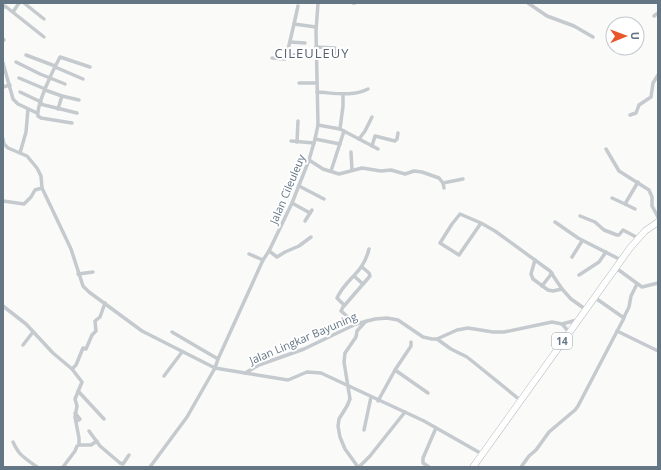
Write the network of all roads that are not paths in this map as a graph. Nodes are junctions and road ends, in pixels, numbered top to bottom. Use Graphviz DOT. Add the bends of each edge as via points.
graph roads {
  1 [pos="19,3"];
  2 [pos="24,3"];
  3 [pos="318,3"];
  4 [pos="528,3"];
  5 [pos="4,5"];
  6 [pos="298,6"];
  7 [pos="12,12"];
  8 [pos="658,13"];
  9 [pos="654,16"];
  10 [pos="44,19"];
  11 [pos="294,24"];
  12 [pos="316,27"];
  13 [pos="44,37"];
  14 [pos="593,37"];
  15 [pos="290,42"];
  16 [pos="305,43"];
  17 [pos="316,47"];
  18 [pos="26,54"];
  19 [pos="287,54"];
  20 [pos="303,56"];
  21 [pos="336,57"];
  22 [pos="272,58"];
  23 [pos="16,62"];
  24 [pos="3,63"];
  25 [pos="55,66"];
  26 [pos="90,67"];
  27 [pos="5,74"];
  28 [pos="658,75"];
  29 [pos="20,78"];
  30 [pos="50,78"];
  31 [pos="83,79"];
  32 [pos="299,83"];
  33 [pos="317,83"];
  34 [pos="65,84"];
  35 [pos="10,85"];
  36 [pos="3,87"];
  37 [pos="368,89"];
  38 [pos="45,90"];
  39 [pos="20,92"];
  40 [pos="317,92"];
  41 [pos="343,94"];
  42 [pos="62,96"];
  43 [pos="79,100"];
  44 [pos="40,103"];
  45 [pos="28,109"];
  46 [pos="58,109"];
  47 [pos="37,113"];
  48 [pos="77,113"];
  49 [pos="630,115"];
  50 [pos="372,117"];
  51 [pos="298,121"];
  52 [pos="72,123"];
  53 [pos="318,125"];
  54 [pos="340,129"];
  55 [pos="344,131"];
  56 [pos="398,133"];
  57 [pos="3,139"];
  58 [pos="315,139"];
  59 [pos="359,139"];
  60 [pos="290,141"];
  61 [pos="297,142"];
  62 [pos="314,143"];
  63 [pos="340,144"];
  64 [pos="372,146"];
  65 [pos="378,149"];
  66 [pos="606,149"];
  67 [pos="351,152"];
  68 [pos="20,153"];
  69 [pos="309,160"];
  70 [pos="352,170"];
  71 [pos="331,171"];
  72 [pos="463,179"];
  73 [pos="638,182"];
  74 [pos="443,184"];
  75 [pos="299,186"];
  76 [pos="42,188"];
  77 [pos="444,188"];
  78 [pos="612,198"];
  79 [pos="324,199"];
  80 [pos="3,201"];
  81 [pos="292,202"];
  82 [pos="625,204"];
  83 [pos="635,209"];
  84 [pos="580,216"];
  85 [pos="658,217"];
  86 [pos="305,221"];
  87 [pos="555,222"];
  88 [pos="658,222"];
  89 [pos="481,223"];
  90 [pos="311,237"];
  91 [pos="638,238"];
  92 [pos="582,240"];
  93 [pos="369,249"];
  94 [pos="270,251"];
  95 [pos="606,252"];
  96 [pos="249,254"];
  97 [pos="572,257"];
  98 [pos="263,260"];
  99 [pos="535,260"];
  100 [pos="621,260"];
  101 [pos="362,267"];
  102 [pos="615,268"];
  103 [pos="92,272"];
  104 [pos="552,273"];
  105 [pos="79,275"];
  106 [pos="579,275"];
  107 [pos="354,276"];
  108 [pos="658,283"];
  109 [pos="363,284"];
  110 [pos="638,284"];
  111 [pos="542,286"];
  112 [pos="562,289"];
  113 [pos="594,297"];
  114 [pos="105,303"];
  115 [pos="3,306"];
  116 [pos="344,306"];
  117 [pos="585,309"];
  118 [pos="624,317"];
  119 [pos="367,320"];
  120 [pos="577,320"];
  121 [pos="356,324"];
  122 [pos="562,324"];
  123 [pos="617,331"];
  124 [pos="33,332"];
  125 [pos="172,332"];
  126 [pos="569,332"];
  127 [pos="437,339"];
  128 [pos="411,342"];
  129 [pos="23,345"];
  130 [pos="658,351"];
  131 [pos="182,352"];
  132 [pos="218,359"];
  133 [pos="215,368"];
  134 [pos="72,369"];
  135 [pos="395,370"];
  136 [pos="245,373"];
  137 [pos="164,376"];
  138 [pos="348,387"];
  139 [pos="78,391"];
  140 [pos="428,393"];
  141 [pos="371,397"];
  142 [pos="520,400"];
  143 [pos="378,401"];
  144 [pos="405,412"];
  145 [pos="76,413"];
  146 [pos="104,419"];
  147 [pos="77,421"];
  148 [pos="436,428"];
  149 [pos="364,430"];
  150 [pos="89,431"];
  151 [pos="97,441"];
  152 [pos="13,442"];
  153 [pos="79,445"];
  154 [pos="482,454"];
  155 [pos="130,455"];
  156 [pos="37,467"];
  157 [pos="63,467"];
  158 [pos="150,467"];
  159 [pos="359,467"];
  160 [pos="429,467"];
  161 [pos="473,467"];
  162 [pos="521,467"];
  1 -- 7 [label="street"];
  2 -- 10 [label="street"];
  3 -- 12 [label="street, Jalan Cileuleuy"];
  4 -- 14 [label="street" via="547,16 574,26"];
  5 -- 7 [label="street"];
  6 -- 11 [label="street"];
  7 -- 13 [label="street"];
  8 -- 9 [label="street"];
  11 -- 12 [label="street"];
  11 -- 15 [label="street"];
  12 -- 17 [label="street, Jalan Cileuleuy"];
  15 -- 16 [label="street"];
  15 -- 19 [label="street"];
  17 -- 21 [label="street" via="335,48"];
  17 -- 33 [label="street, Jalan Cileuleuy"];
  18 -- 25 [label="street"];
  19 -- 20 [label="street"];
  19 -- 22 [label="street" via="286,59"];
  23 -- 30 [label="street"];
  24 -- 27 [label="street"];
  25 -- 26 [label="street" via="61,56"];
  25 -- 30 [label="street"];
  25 -- 31 [label="street"];
  27 -- 35 [label="street"];
  28 -- 49 [label="street" via="653,83 651,97 640,105 636,113"];
  29 -- 38 [label="street"];
  30 -- 34 [label="street"];
  30 -- 38 [label="street"];
  32 -- 33 [label="street"];
  33 -- 40 [label="street, Jalan Cileuleuy"];
  35 -- 36 [label="street"];
  35 -- 45 [label="street" via="15,102"];
  37 -- 41 [label="street" via="359,94"];
  38 -- 42 [label="street"];
  38 -- 44 [label="street"];
  39 -- 44 [label="street"];
  40 -- 41 [label="street"];
  40 -- 53 [label="street, Jalan Cileuleuy"];
  41 -- 54 [label="street"];
  42 -- 43 [label="street"];
  42 -- 46 [label="street"];
  44 -- 46 [label="street"];
  44 -- 47 [label="street"];
  45 -- 47 [label="street"];
  45 -- 68 [label="street" via="26,132"];
  46 -- 48 [label="street"];
  47 -- 52 [label="street" via="40,118"];
  50 -- 59 [label="street"];
  51 -- 61 [label="street"];
  53 -- 54 [label="street"];
  53 -- 58 [label="street, Jalan Cileuleuy"];
  54 -- 55 [label="street"];
  55 -- 59 [label="street"];
  55 -- 63 [label="street"];
  56 -- 64 [label="street" via="395,141 375,136"];
  57 -- 68 [label="street, Jalan Lingkar Bayuning" via="8,148"];
  58 -- 62 [label="street, Jalan Cileuleuy"];
  58 -- 63 [label="street"];
  59 -- 64 [label="street"];
  60 -- 61 [label="street"];
  61 -- 62 [label="street"];
  62 -- 69 [label="street, Jalan Cileuleuy"];
  63 -- 71 [label="street"];
  64 -- 65 [label="street"];
  66 -- 73 [label="street" via="619,171"];
  67 -- 70 [label="street"];
  68 -- 76 [label="street, Jalan Lingkar Bayuning" via="27,156 37,168"];
  69 -- 71 [label="street"];
  69 -- 75 [label="street, Jalan Cileuleuy"];
  70 -- 71 [label="street" via="341,174"];
  70 -- 74 [label="street" via="391,170 405,174 419,171 436,177"];
  72 -- 74 [label="street"];
  73 -- 82 [label="street"];
  73 -- 85 [label="street" via="651,194 652,206"];
  74 -- 77 [label="street"];
  75 -- 79 [label="street"];
  75 -- 81 [label="street, Jalan Cileuleuy"];
  76 -- 80 [label="street" via="35,190 24,204"];
  76 -- 105 [label="street, Jalan Lingkar Bayuning" via="71,249"];
  78 -- 82 [label="street"];
  81 -- 86 [label="street" via="311,212"];
  81 -- 94 [label="street, Jalan Cileuleuy"];
  82 -- 83 [label="street"];
  84 -- 91 [label="street" via="617,235 623,230"];
  87 -- 92 [label="street"];
  88 -- 91 [label="highway, 14"];
  89 -- 89 [label="street" via="459,255 440,242 460,214"];
  89 -- 99 [label="street"];
  90 -- 94 [label="street" via="277,257"];
  91 -- 100 [label="highway, 14"];
  92 -- 95 [label="street"];
  92 -- 97 [label="street"];
  93 -- 101 [label="street"];
  94 -- 98 [label="street, Jalan Cileuleuy"];
  95 -- 100 [label="street"];
  95 -- 106 [label="street" via="600,262"];
  96 -- 98 [label="street"];
  98 -- 132 [label="street, Jalan Cileuleuy"];
  99 -- 104 [label="street"];
  99 -- 111 [label="street" via="531,277"];
  100 -- 102 [label="highway, 14"];
  101 -- 107 [label="street"];
  101 -- 109 [label="street" via="370,275"];
  102 -- 110 [label="street"];
  102 -- 113 [label="highway, 14"];
  103 -- 105 [label="street"];
  104 -- 111 [label="street"];
  104 -- 112 [label="street"];
  105 -- 114 [label="street, Jalan Lingkar Bayuning" via="83,286"];
  107 -- 109 [label="street"];
  107 -- 116 [label="street" via="338,296"];
  108 -- 110 [label="street" via="644,287"];
  109 -- 116 [label="street"];
  110 -- 118 [label="street"];
  111 -- 112 [label="street" via="550,291"];
  112 -- 117 [label="street"];
  113 -- 117 [label="highway, 14"];
  113 -- 118 [label="street"];
  114 -- 131 [label="street, Jalan Lingkar Bayuning" via="142,331"];
  114 -- 134 [label="street" via="100,317 95,321 96,331"];
  115 -- 124 [label="street"];
  116 -- 121 [label="street" via="341,311"];
  117 -- 120 [label="highway, 14"];
  118 -- 123 [label="street"];
  119 -- 121 [label="street, Jalan Lingkar Bayuning"];
  119 -- 127 [label="street, Jalan Lingkar Bayuning" via="398,320 423,337"];
  119 -- 138 [label="street" via="357,331 356,338 345,353"];
  120 -- 122 [label="street"];
  120 -- 126 [label="highway, 14"];
  121 -- 136 [label="street, Jalan Lingkar Bayuning"];
  122 -- 126 [label="street"];
  122 -- 127 [label="street" via="552,322 504,332 468,328"];
  123 -- 130 [label="street"];
  123 -- 162 [label="street" via="576,410 549,432"];
  124 -- 129 [label="street"];
  124 -- 134 [label="street"];
  125 -- 132 [label="street"];
  126 -- 142 [label="highway, 14"];
  127 -- 142 [label="street, Jalan Lingkar Bayuning" via="467,357"];
  128 -- 135 [label="street"];
  131 -- 133 [label="street, Jalan Lingkar Bayuning"];
  131 -- 137 [label="street"];
  132 -- 133 [label="street, Jalan Cileuleuy"];
  133 -- 136 [label="street, Jalan Lingkar Bayuning"];
  133 -- 158 [label="street, Jalan Cileuleuy" via="187,417"];
  134 -- 139 [label="street" via="82,382"];
  135 -- 140 [label="street"];
  135 -- 143 [label="street"];
  136 -- 138 [label="street" via="288,380 307,372 321,373"];
  138 -- 141 [label="street"];
  138 -- 159 [label="street" via="349,402 339,419 338,426 345,448"];
  139 -- 145 [label="street" via="75,399"];
  139 -- 146 [label="street"];
  141 -- 143 [label="street"];
  141 -- 149 [label="street"];
  142 -- 154 [label="highway, 14"];
  143 -- 144 [label="street"];
  144 -- 148 [label="street"];
  144 -- 159 [label="street"];
  145 -- 147 [label="street" via="80,419"];
  145 -- 153 [label="street"];
  148 -- 154 [label="street"];
  148 -- 160 [label="street" via="423,458 423,462"];
  150 -- 151 [label="street"];
  151 -- 153 [label="street" via="93,445"];
  151 -- 155 [label="street" via="122,464"];
  152 -- 156 [label="street" via="23,457"];
  153 -- 157 [label="street"];
  154 -- 161 [label="highway, 14"];
}
